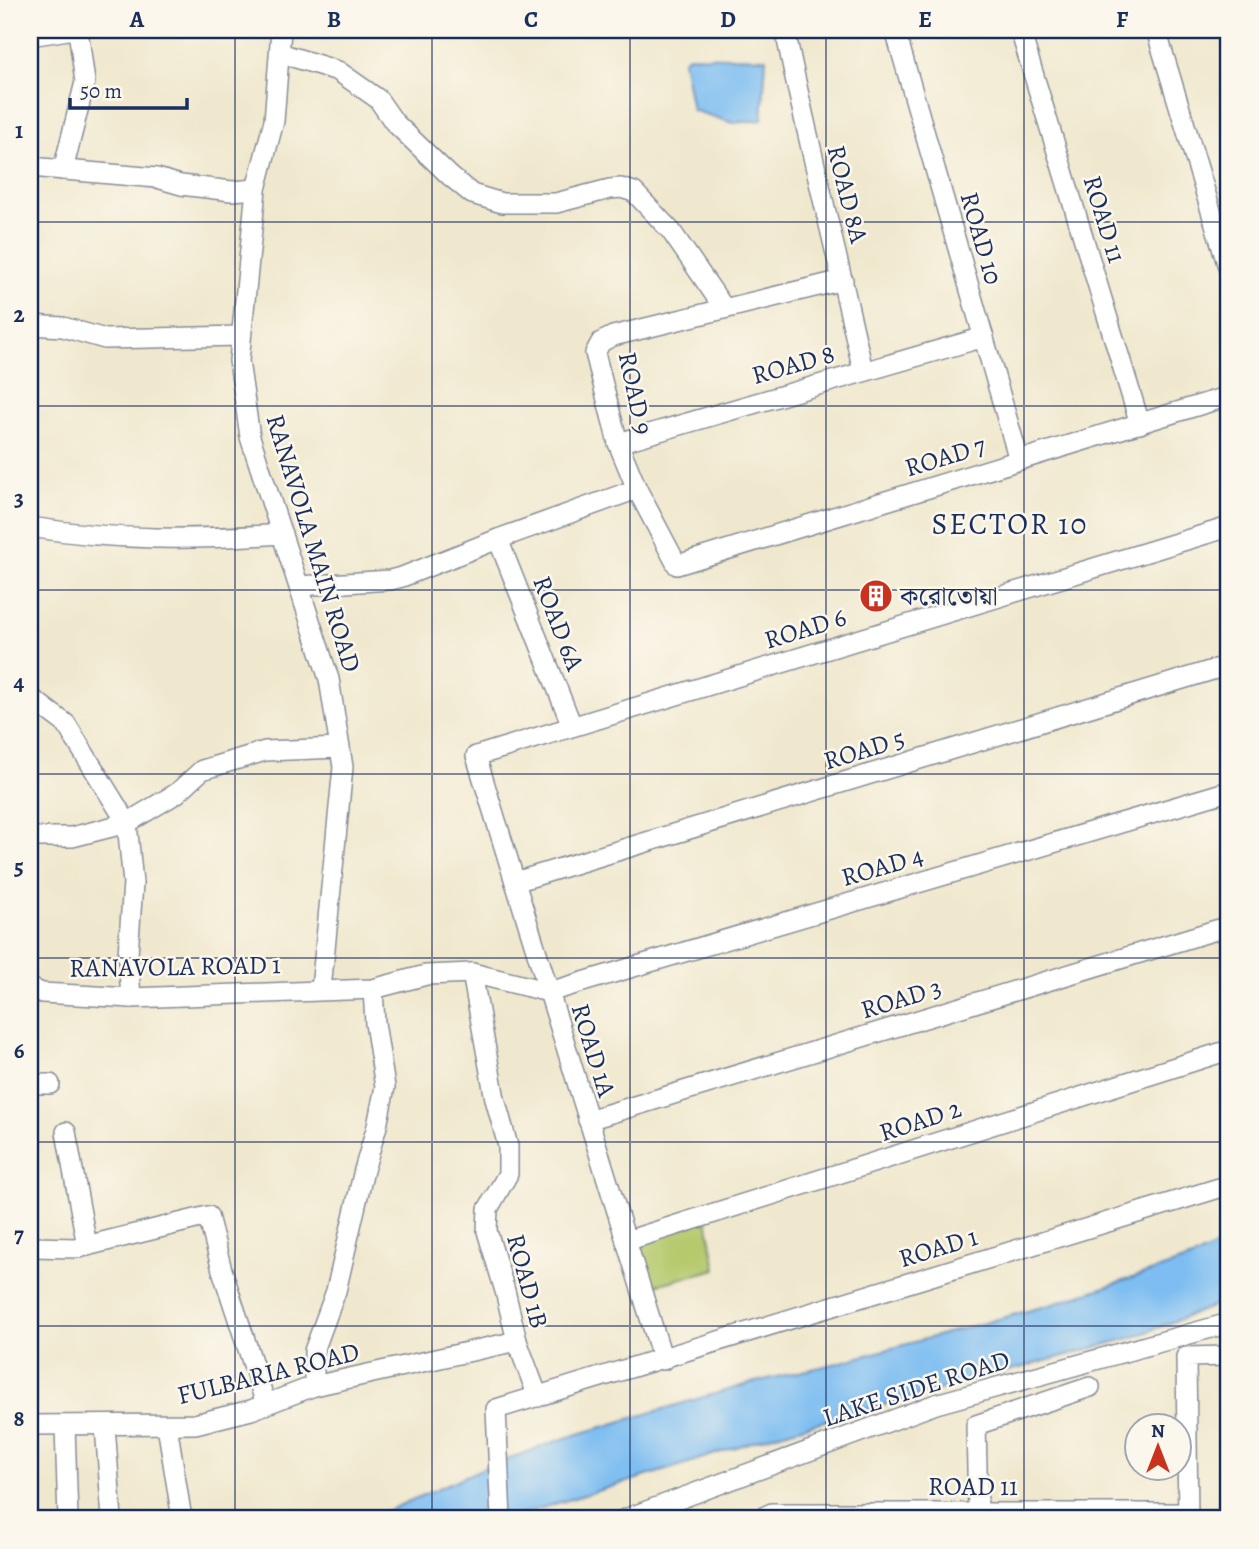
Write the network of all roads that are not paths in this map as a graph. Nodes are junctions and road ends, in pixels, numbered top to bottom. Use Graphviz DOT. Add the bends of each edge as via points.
graph roads {
  1 [pos="68,30"];
  2 [pos="78,30"];
  3 [pos="281,30"];
  4 [pos="785,30"];
  5 [pos="895,30"];
  6 [pos="1020,30"];
  7 [pos="1156,30"];
  8 [pos="30,36"];
  9 [pos="280,52"];
  10 [pos="30,167"];
  11 [pos="63,170"];
  12 [pos="256,189"];
  13 [pos="1229,270"];
  14 [pos="843,280"];
  15 [pos="724,309"];
  16 [pos="30,325"];
  17 [pos="241,336"];
  18 [pos="984,337"];
  19 [pos="863,371"];
  20 [pos="1229,396"];
  21 [pos="1140,424"];
  22 [pos="618,443"];
  23 [pos="1019,460"];
  24 [pos="637,489"];
  25 [pos="30,527"];
  26 [pos="1229,527"];
  27 [pos="282,534"];
  28 [pos="498,538"];
  29 [pos="677,565"];
  30 [pos="300,586"];
  31 [pos="1229,665"];
  32 [pos="30,697"];
  33 [pos="572,726"];
  34 [pos="340,748"];
  35 [pos="475,756"];
  36 [pos="1229,791"];
  37 [pos="127,823"];
  38 [pos="30,836"];
  39 [pos="515,882"];
  40 [pos="1229,926"];
  41 [pos="472,973"];
  42 [pos="30,988"];
  43 [pos="321,989"];
  44 [pos="373,989"];
  45 [pos="549,992"];
  46 [pos="131,998"];
  47 [pos="1229,1050"];
  48 [pos="30,1084"];
  49 [pos="50,1084"];
  50 [pos="589,1120"];
  51 [pos="66,1132"];
  52 [pos="1229,1185"];
  53 [pos="626,1241"];
  54 [pos="87,1246"];
  55 [pos="30,1247"];
  56 [pos="1229,1322"];
  57 [pos="517,1341"];
  58 [pos="1229,1356"];
  59 [pos="663,1360"];
  60 [pos="314,1386"];
  61 [pos="1090,1387"];
  62 [pos="538,1397"];
  63 [pos="266,1404"];
  64 [pos="167,1425"];
  65 [pos="30,1426"];
  66 [pos="65,1426"];
  67 [pos="105,1426"];
  68 [pos="978,1513"];
  69 [pos="1188,1516"];
  70 [pos="68,1519"];
  71 [pos="112,1519"];
  72 [pos="182,1519"];
  73 [pos="501,1519"];
  74 [pos="625,1519"];
  75 [pos="759,1519"];
  1 -- 8 [label="street"];
  2 -- 11 [label="street" via="85,82"];
  3 -- 9 [label="street, RANAVOLA MAIN ROAD"];
  4 -- 14 [label="street, ROAD 8A"];
  5 -- 18 [label="street, ROAD 10"];
  6 -- 21 [label="street, ROAD 11"];
  7 -- 13 [label="street"];
  9 -- 12 [label="street, RANAVOLA MAIN ROAD" via="274,121"];
  9 -- 15 [label="street" via="338,71 378,99 394,122 472,194 502,203 556,203 610,188 634,192 671,231"];
  10 -- 11 [label="street"];
  11 -- 12 [label="street" via="157,178 232,191"];
  12 -- 17 [label="street, RANAVOLA MAIN ROAD"];
  14 -- 15 [label="street, ROAD 9"];
  14 -- 19 [label="street, ROAD 8A"];
  15 -- 22 [label="street, ROAD 9" via="601,342 595,353"];
  16 -- 17 [label="street" via="63,327 105,339"];
  17 -- 27 [label="street, RANAVOLA MAIN ROAD" via="239,361 250,437"];
  18 -- 19 [label="street, ROAD 8"];
  18 -- 23 [label="street, ROAD 10"];
  19 -- 22 [label="street, ROAD 8"];
  20 -- 21 [label="street, ROAD 7"];
  21 -- 23 [label="street, ROAD 7"];
  22 -- 24 [label="street, ROAD 9"];
  23 -- 29 [label="street, ROAD 7"];
  24 -- 28 [label="street"];
  24 -- 29 [label="street, ROAD 9"];
  25 -- 27 [label="street" via="174,540"];
  26 -- 33 [label="street, ROAD 6"];
  27 -- 30 [label="street, RANAVOLA MAIN ROAD"];
  28 -- 30 [label="street" via="390,580"];
  28 -- 33 [label="street, ROAD 6A"];
  30 -- 34 [label="street, RANAVOLA MAIN ROAD" via="329,679"];
  31 -- 39 [label="street, ROAD 5"];
  32 -- 37 [label="street" via="66,724"];
  33 -- 35 [label="street, ROAD 6"];
  34 -- 37 [label="street" via="265,751 202,770 177,793"];
  34 -- 43 [label="street, RANAVOLA MAIN ROAD" via="343,767"];
  35 -- 39 [label="street, ROAD 1A"];
  36 -- 45 [label="street, ROAD 4"];
  37 -- 38 [label="street" via="72,836"];
  37 -- 46 [label="street" via="133,883 128,955"];
  39 -- 45 [label="street, ROAD 1A"];
  40 -- 50 [label="street, ROAD 3"];
  41 -- 44 [label="street, RANAVOLA ROAD 1" via="426,975"];
  41 -- 45 [label="street, RANAVOLA ROAD 1"];
  41 -- 57 [label="street, ROAD 1B" via="508,1146 508,1174 488,1209 487,1231"];
  42 -- 46 [label="street, RANAVOLA ROAD 1" via="42,993"];
  43 -- 44 [label="street, RANAVOLA ROAD 1"];
  43 -- 46 [label="street, RANAVOLA ROAD 1"];
  44 -- 60 [label="street" via="385,1087 336,1291 314,1351"];
  45 -- 50 [label="street, ROAD 1A"];
  47 -- 53 [label="street, ROAD 2"];
  48 -- 49 [label="street"];
  50 -- 53 [label="street, ROAD 1A"];
  51 -- 54 [label="street"];
  52 -- 59 [label="street, ROAD 1"];
  53 -- 59 [label="street, ROAD 1A"];
  54 -- 55 [label="street"];
  54 -- 63 [label="street" via="208,1216"];
  56 -- 74 [label="street, LAKE SIDE ROAD" via="936,1404"];
  57 -- 60 [label="street, FULBARIA ROAD"];
  57 -- 62 [label="street, ROAD 1B"];
  58 -- 69 [label="street" via="1186,1357"];
  59 -- 62 [label="street, ROAD 1"];
  60 -- 63 [label="street, FULBARIA ROAD"];
  61 -- 68 [label="street" via="976,1425"];
  62 -- 73 [label="street, ROAD 1" via="496,1409"];
  63 -- 64 [label="street, FULBARIA ROAD" via="195,1424"];
  64 -- 67 [label="street, FULBARIA ROAD"];
  64 -- 72 [label="street"];
  65 -- 66 [label="street, FULBARIA ROAD"];
  66 -- 67 [label="street, FULBARIA ROAD"];
  66 -- 70 [label="street"];
  67 -- 71 [label="street"];
  68 -- 69 [label="street, ROAD 11"];
  68 -- 75 [label="street, ROAD 11" via="772,1513"];
}
